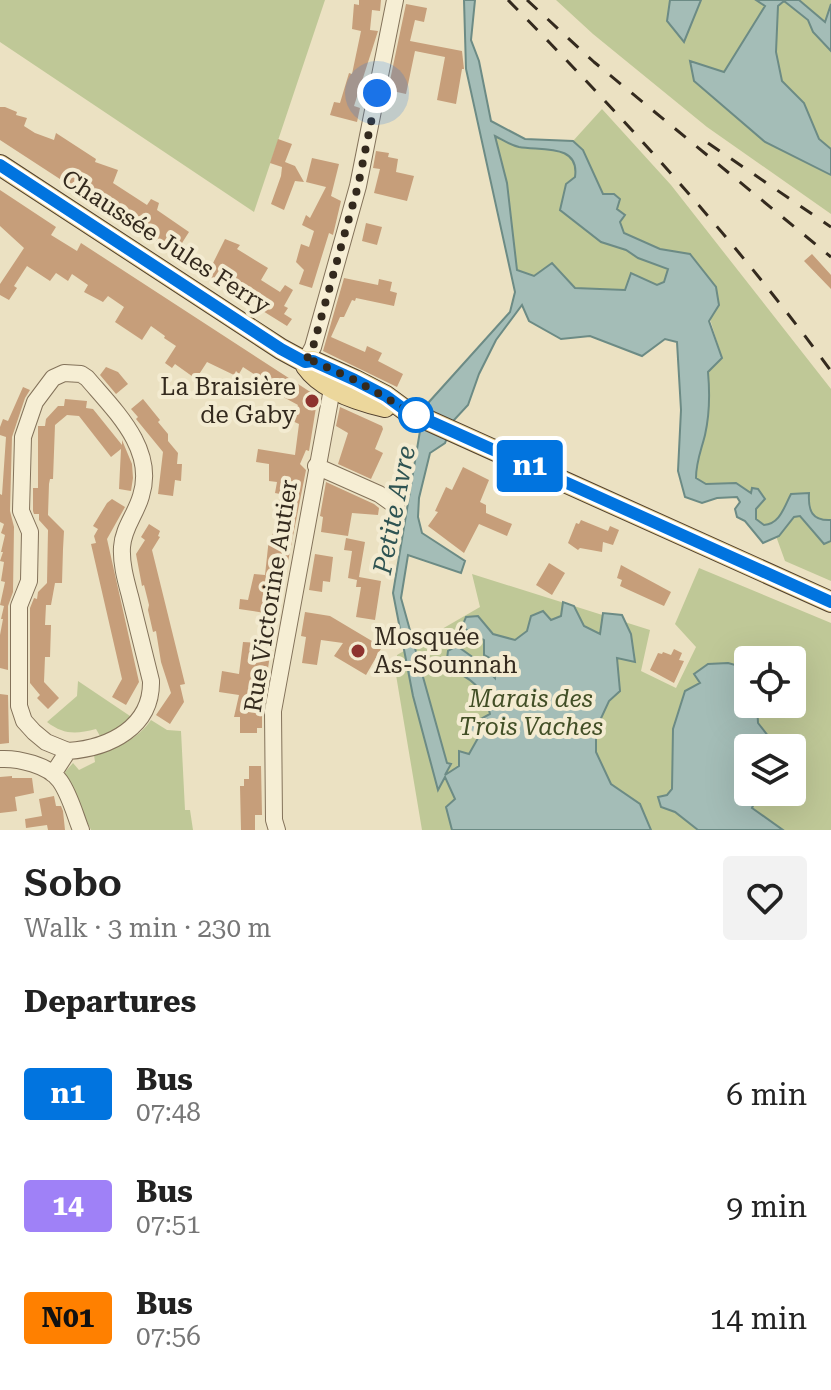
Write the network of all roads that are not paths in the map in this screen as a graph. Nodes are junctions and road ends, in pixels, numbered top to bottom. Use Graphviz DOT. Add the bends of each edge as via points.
graph roads {
  1 [pos="395,0"];
  2 [pos="0,165"];
  3 [pos="305,362"];
  4 [pos="334,379"];
  5 [pos="316,466"];
  6 [pos="396,506"];
  7 [pos="831,602"];
  8 [pos="68,751"];
  9 [pos="0,759"];
  10 [pos="53,774"];
  11 [pos="81,830"];
  12 [pos="277,830"];
  1 -- 3 [label="street" via="358,186"];
  2 -- 3 [label="main road, Chaussée Jules Ferry"];
  3 -- 4 [label="main road, Chaussée Jules Ferry" via="313,361"];
  4 -- 5 [label="street, Rue Victorine Autier"];
  4 -- 7 [label="main road, Chaussée Jules Ferry" via="382,407 415,414"];
  5 -- 6 [label="street"];
  5 -- 12 [label="street, Rue Victorine Autier" via="273,711"];
  8 -- 8 [label="street" via="85,750 132,729 142,718 151,681 121,548 145,484 143,455 87,378 64,373 45,386 23,437 21,511 30,532 29,581 19,606 17,688 24,721 46,742"];
  8 -- 10 [label="street"];
  9 -- 10 [label="street"];
  10 -- 11 [label="street"];
}
